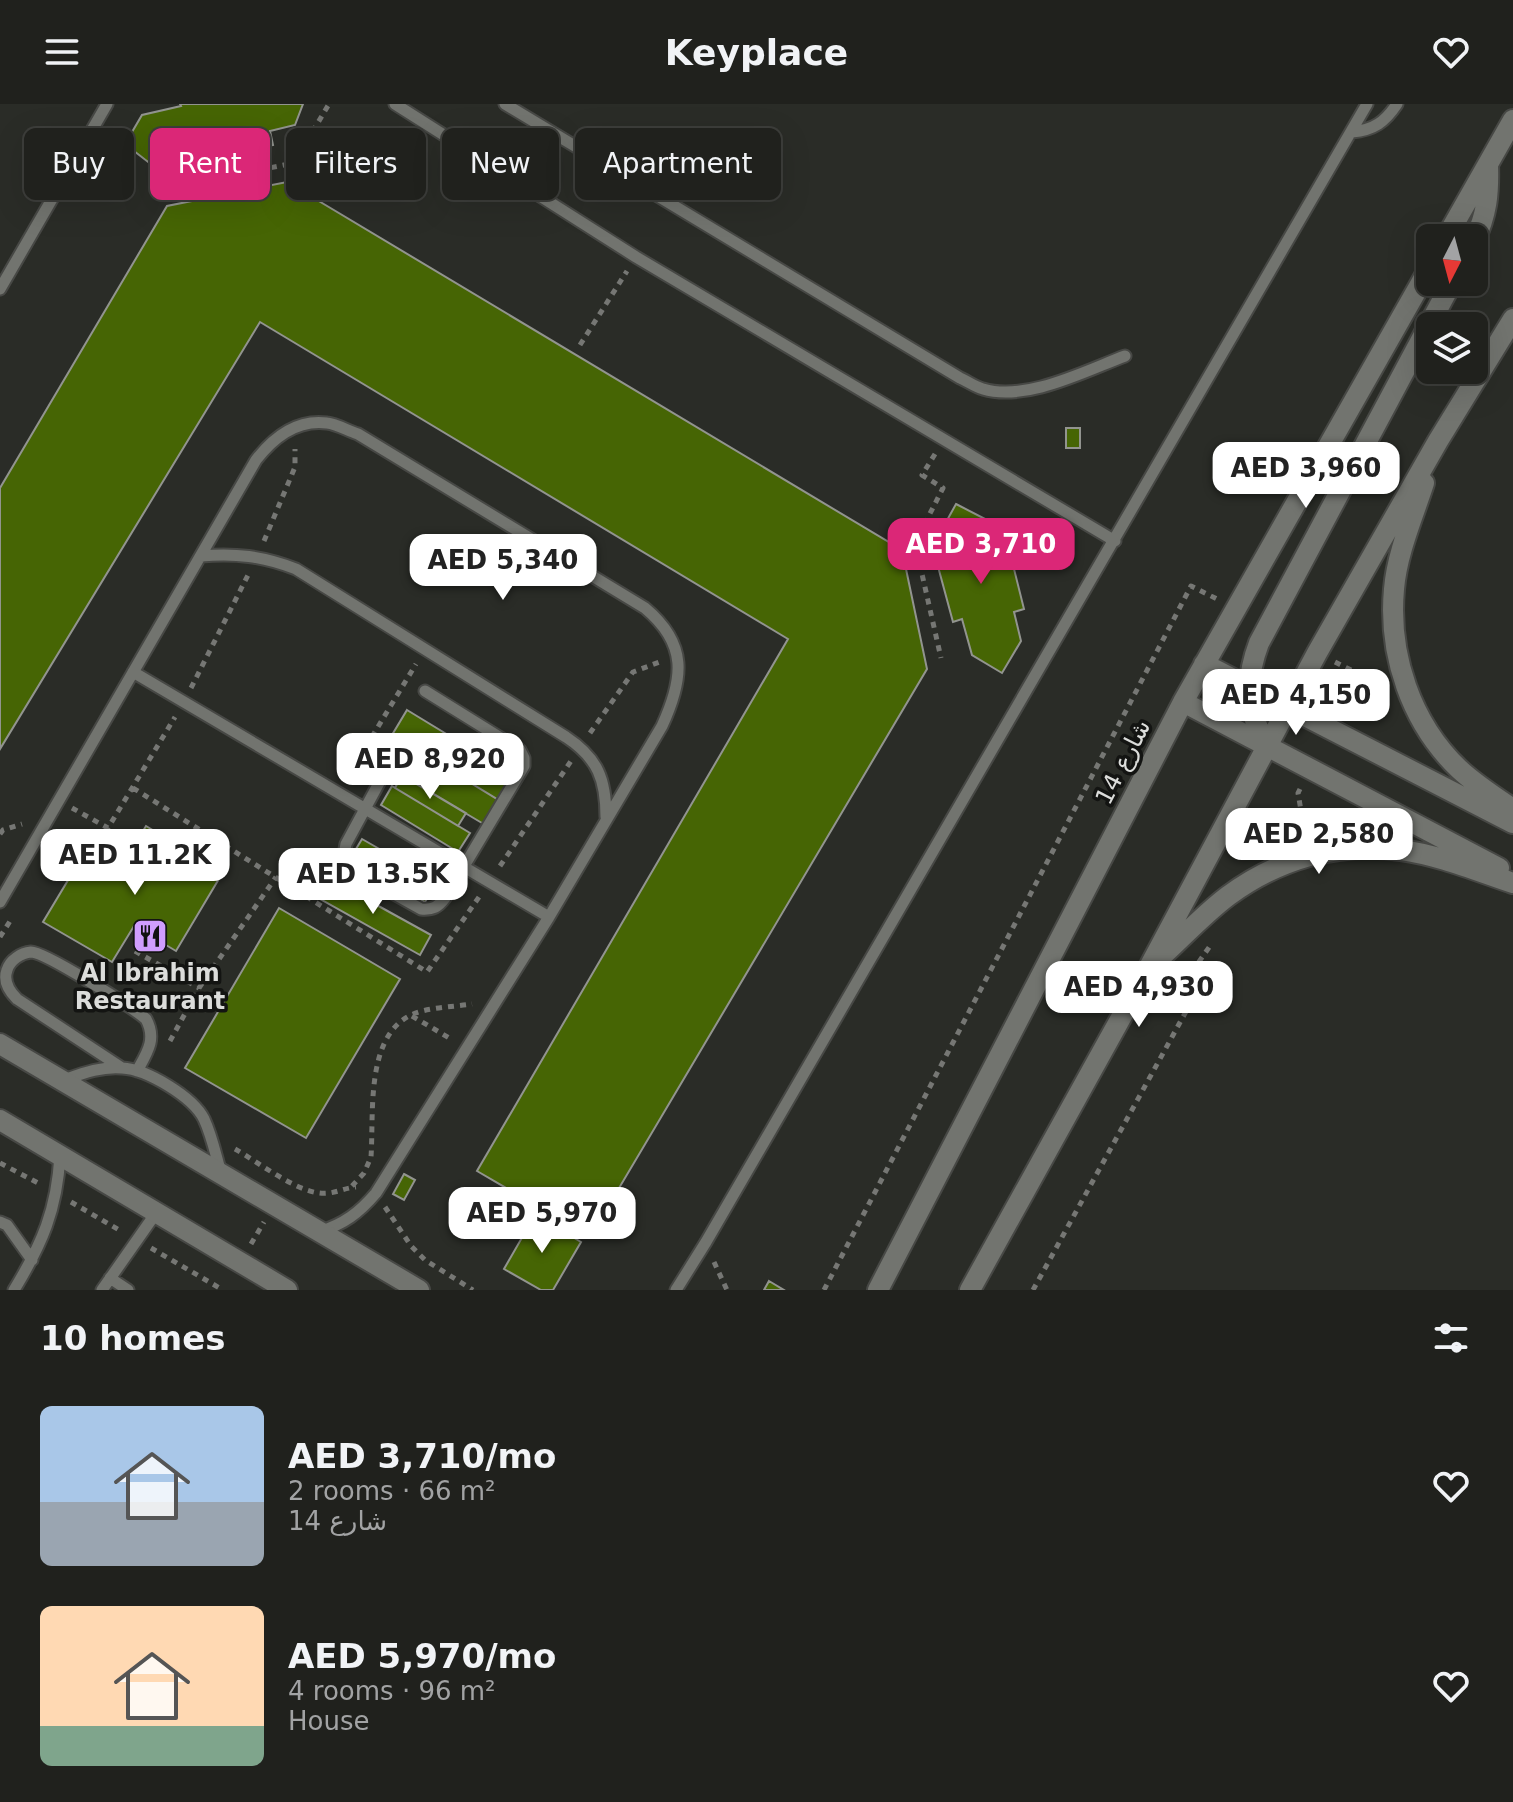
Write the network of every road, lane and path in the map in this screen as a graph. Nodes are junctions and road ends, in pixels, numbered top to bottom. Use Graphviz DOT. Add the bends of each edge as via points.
graph roads {
  1 [pos="329,104"];
  2 [pos="395,104"];
  3 [pos="505,104"];
  4 [pos="1367,104"];
  5 [pos="1397,104"];
  6 [pos="104,105"];
  7 [pos="1513,120"];
  8 [pos="1352,132"];
  9 [pos="1488,164"];
  10 [pos="270,168"];
  11 [pos="1454,224"];
  12 [pos="1482,224"];
  13 [pos="636,257"];
  14 [pos="0,289"];
  15 [pos="1416,292"];
  16 [pos="1445,296"];
  17 [pos="1513,319"];
  18 [pos="580,345"];
  19 [pos="1125,356"];
  20 [pos="293,427"];
  21 [pos="1438,441"];
  22 [pos="922,475"];
  23 [pos="1115,541"];
  24 [pos="201,556"];
  25 [pos="257,556"];
  26 [pos="1236,610"];
  27 [pos="425,649"];
  28 [pos="1317,653"];
  29 [pos="941,658"];
  30 [pos="1204,664"];
  31 [pos="133,672"];
  32 [pos="1248,689"];
  33 [pos="425,691"];
  34 [pos="184,702"];
  35 [pos="1183,702"];
  36 [pos="1286,709"];
  37 [pos="1331,731"];
  38 [pos="1267,745"];
  39 [pos="1311,769"];
  40 [pos="386,770"];
  41 [pos="338,793"];
  42 [pos="58,799"];
  43 [pos="364,809"];
  44 [pos="1513,809"];
  45 [pos="606,818"];
  46 [pos="1513,823"];
  47 [pos="1308,856"];
  48 [pos="464,867"];
  49 [pos="1513,876"];
  50 [pos="276,877"];
  51 [pos="1513,883"];
  52 [pos="0,902"];
  53 [pos="549,917"];
  54 [pos="1211,944"];
  55 [pos="135,951"];
  56 [pos="1148,969"];
  57 [pos="199,988"];
  58 [pos="496,1001"];
  59 [pos="411,1015"];
  60 [pos="0,1044"];
  61 [pos="467,1048"];
  62 [pos="122,1068"];
  63 [pos="137,1071"];
  64 [pos="150,1077"];
  65 [pos="61,1081"];
  66 [pos="0,1120"];
  67 [pos="209,1134"];
  68 [pos="60,1155"];
  69 [pos="0,1163"];
  70 [pos="221,1174"];
  71 [pos="290,1181"];
  72 [pos="352,1186"];
  73 [pos="376,1193"];
  74 [pos="57,1194"];
  75 [pos="274,1205"];
  76 [pos="156,1213"];
  77 [pos="0,1222"];
  78 [pos="318,1232"];
  79 [pos="136,1240"];
  80 [pos="32,1260"];
  81 [pos="240,1262"];
  82 [pos="110,1278"];
  83 [pos="14,1290"];
  84 [pos="102,1290"];
  85 [pos="128,1290"];
  86 [pos="223,1290"];
  87 [pos="287,1290"];
  88 [pos="419,1290"];
  89 [pos="473,1290"];
  90 [pos="676,1290"];
  91 [pos="824,1290"];
  92 [pos="878,1290"];
  93 [pos="970,1290"];
  94 [pos="1033,1290"];
  1 -- 10 [label="path" via="294,163"];
  2 -- 13 [label="lane"];
  3 -- 19 [label="lane" via="983,389 1033,389"];
  4 -- 8 [label="lane"];
  5 -- 8 [label="lane" via="1370,131"];
  6 -- 14 [label="lane"];
  7 -- 9 [label="main road"];
  8 -- 23 [label="lane"];
  9 -- 11 [label="main road"];
  9 -- 12 [label="main road"];
  13 -- 18 [label="path"];
  13 -- 23 [label="lane"];
  15 -- 26 [label="main road, شارع 14"];
  16 -- 32 [label="main road" via="1259,643"];
  17 -- 21 [label="main road"];
  20 -- 24 [label="lane" via="272,440 256,460"];
  20 -- 25 [label="path" via="295,467"];
  20 -- 45 [label="lane" via="326,423 358,434 660,620 678,655 674,701"];
  21 -- 28 [label="main road"];
  21 -- 44 [label="main road" via="1394,587 1400,671 1433,738 1459,769"];
  22 -- 29 [label="path" via="943,488 915,543"];
  23 -- 90 [label="lane"];
  24 -- 25 [label="lane"];
  24 -- 31 [label="lane"];
  25 -- 27 [label="lane" via="296,569"];
  25 -- 34 [label="path"];
  26 -- 30 [label="main road, شارع 14"];
  26 -- 91 [label="path" via="1191,586"];
  27 -- 41 [label="path"];
  27 -- 45 [label="lane" via="580,746 597,767 606,792"];
  28 -- 36 [label="main road"];
  28 -- 37 [label="path" via="1361,675"];
  30 -- 32 [label="main road"];
  30 -- 35 [label="main road, شارع 14"];
  31 -- 34 [label="lane"];
  31 -- 42 [label="lane"];
  32 -- 36 [label="main road"];
  32 -- 38 [label="main road" via="1255,727"];
  33 -- 48 [label="lane" via="520,750 524,758 521,774"];
  34 -- 41 [label="lane"];
  34 -- 42 [label="path" via="108,828"];
  35 -- 38 [label="main road"];
  35 -- 92 [label="main road, شارع 14"];
  36 -- 37 [label="main road"];
  36 -- 38 [label="main road"];
  37 -- 46 [label="main road"];
  38 -- 39 [label="main road"];
  38 -- 56 [label="main road"];
  39 -- 47 [label="path" via="1298,793"];
  39 -- 49 [label="main road"];
  40 -- 43 [label="lane"];
  41 -- 43 [label="lane"];
  42 -- 52 [label="lane"];
  43 -- 48 [label="lane"];
  43 -- 48 [label="lane" via="343,852 353,871 431,910"];
  45 -- 53 [label="lane"];
  47 -- 51 [label="main road" via="1371,847 1402,850"];
  47 -- 56 [label="main road" via="1251,880 1225,898"];
  48 -- 53 [label="lane"];
  50 -- 57 [label="path"];
  53 -- 58 [label="lane"];
  54 -- 94 [label="path" via="1196,966 1200,986"];
  55 -- 57 [label="path"];
  56 -- 93 [label="main road"];
  57 -- 64 [label="path"];
  58 -- 59 [label="path"];
  58 -- 61 [label="lane"];
  59 -- 61 [label="path"];
  59 -- 72 [label="path" via="391,1030 379,1051 371,1157"];
  60 -- 65 [label="main road"];
  61 -- 73 [label="lane"];
  62 -- 63 [label="lane"];
  62 -- 63 [label="lane" via="17,999 6,981 12,961 41,954 146,1019 152,1039"];
  62 -- 65 [label="lane"];
  63 -- 64 [label="lane"];
  64 -- 67 [label="lane" via="194,1104"];
  65 -- 70 [label="main road"];
  66 -- 68 [label="main road"];
  67 -- 70 [label="lane"];
  67 -- 71 [label="path"];
  68 -- 74 [label="lane"];
  68 -- 76 [label="main road"];
  69 -- 74 [label="path"];
  70 -- 75 [label="main road"];
  71 -- 72 [label="path" via="318,1193"];
  71 -- 75 [label="path"];
  72 -- 73 [label="path"];
  73 -- 78 [label="lane" via="341,1225"];
  73 -- 89 [label="path" via="418,1253"];
  74 -- 79 [label="path"];
  74 -- 80 [label="lane"];
  75 -- 78 [label="main road"];
  75 -- 81 [label="path"];
  76 -- 79 [label="lane"];
  76 -- 81 [label="main road"];
  77 -- 80 [label="lane"];
  78 -- 88 [label="main road"];
  79 -- 82 [label="lane"];
  79 -- 86 [label="path"];
  80 -- 83 [label="lane"];
  81 -- 86 [label="path"];
  81 -- 87 [label="main road"];
  82 -- 84 [label="lane"];
  82 -- 85 [label="lane"];
}
